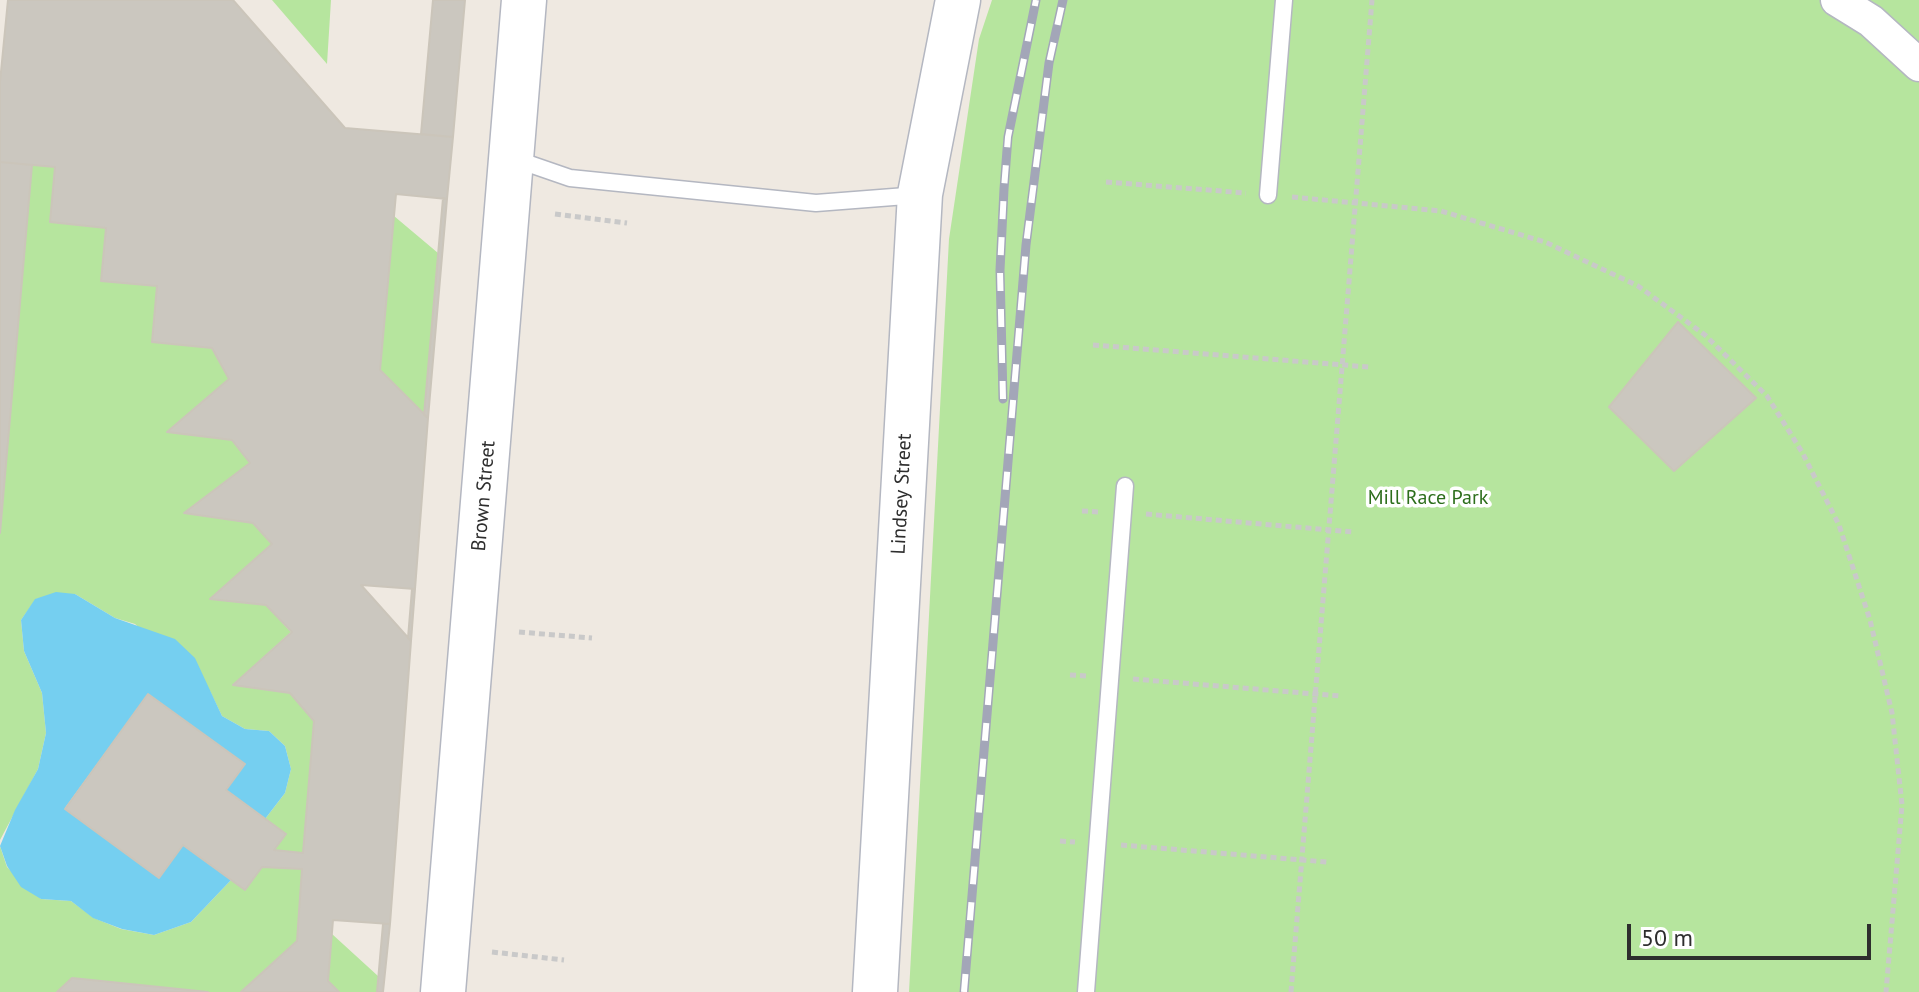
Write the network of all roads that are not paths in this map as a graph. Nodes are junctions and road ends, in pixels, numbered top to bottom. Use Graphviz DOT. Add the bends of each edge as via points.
graph roads {
  1 [pos="524,0"];
  2 [pos="958,0"];
  3 [pos="1284,0"];
  4 [pos="1837,0"];
  5 [pos="1919,65"];
  6 [pos="512,158"];
  7 [pos="920,194"];
  8 [pos="1268,195"];
  9 [pos="1125,486"];
  10 [pos="443,992"];
  11 [pos="875,992"];
  12 [pos="1086,992"];
  1 -- 6 [label="main road, Brown Street"];
  2 -- 7 [label="main road, Lindsey Street"];
  3 -- 8 [label="lane"];
  4 -- 5 [label="street" via="1871,21"];
  6 -- 7 [label="lane" via="570,178 816,203"];
  6 -- 10 [label="main road, Brown Street"];
  7 -- 11 [label="main road, Lindsey Street"];
  9 -- 12 [label="lane"];
}
